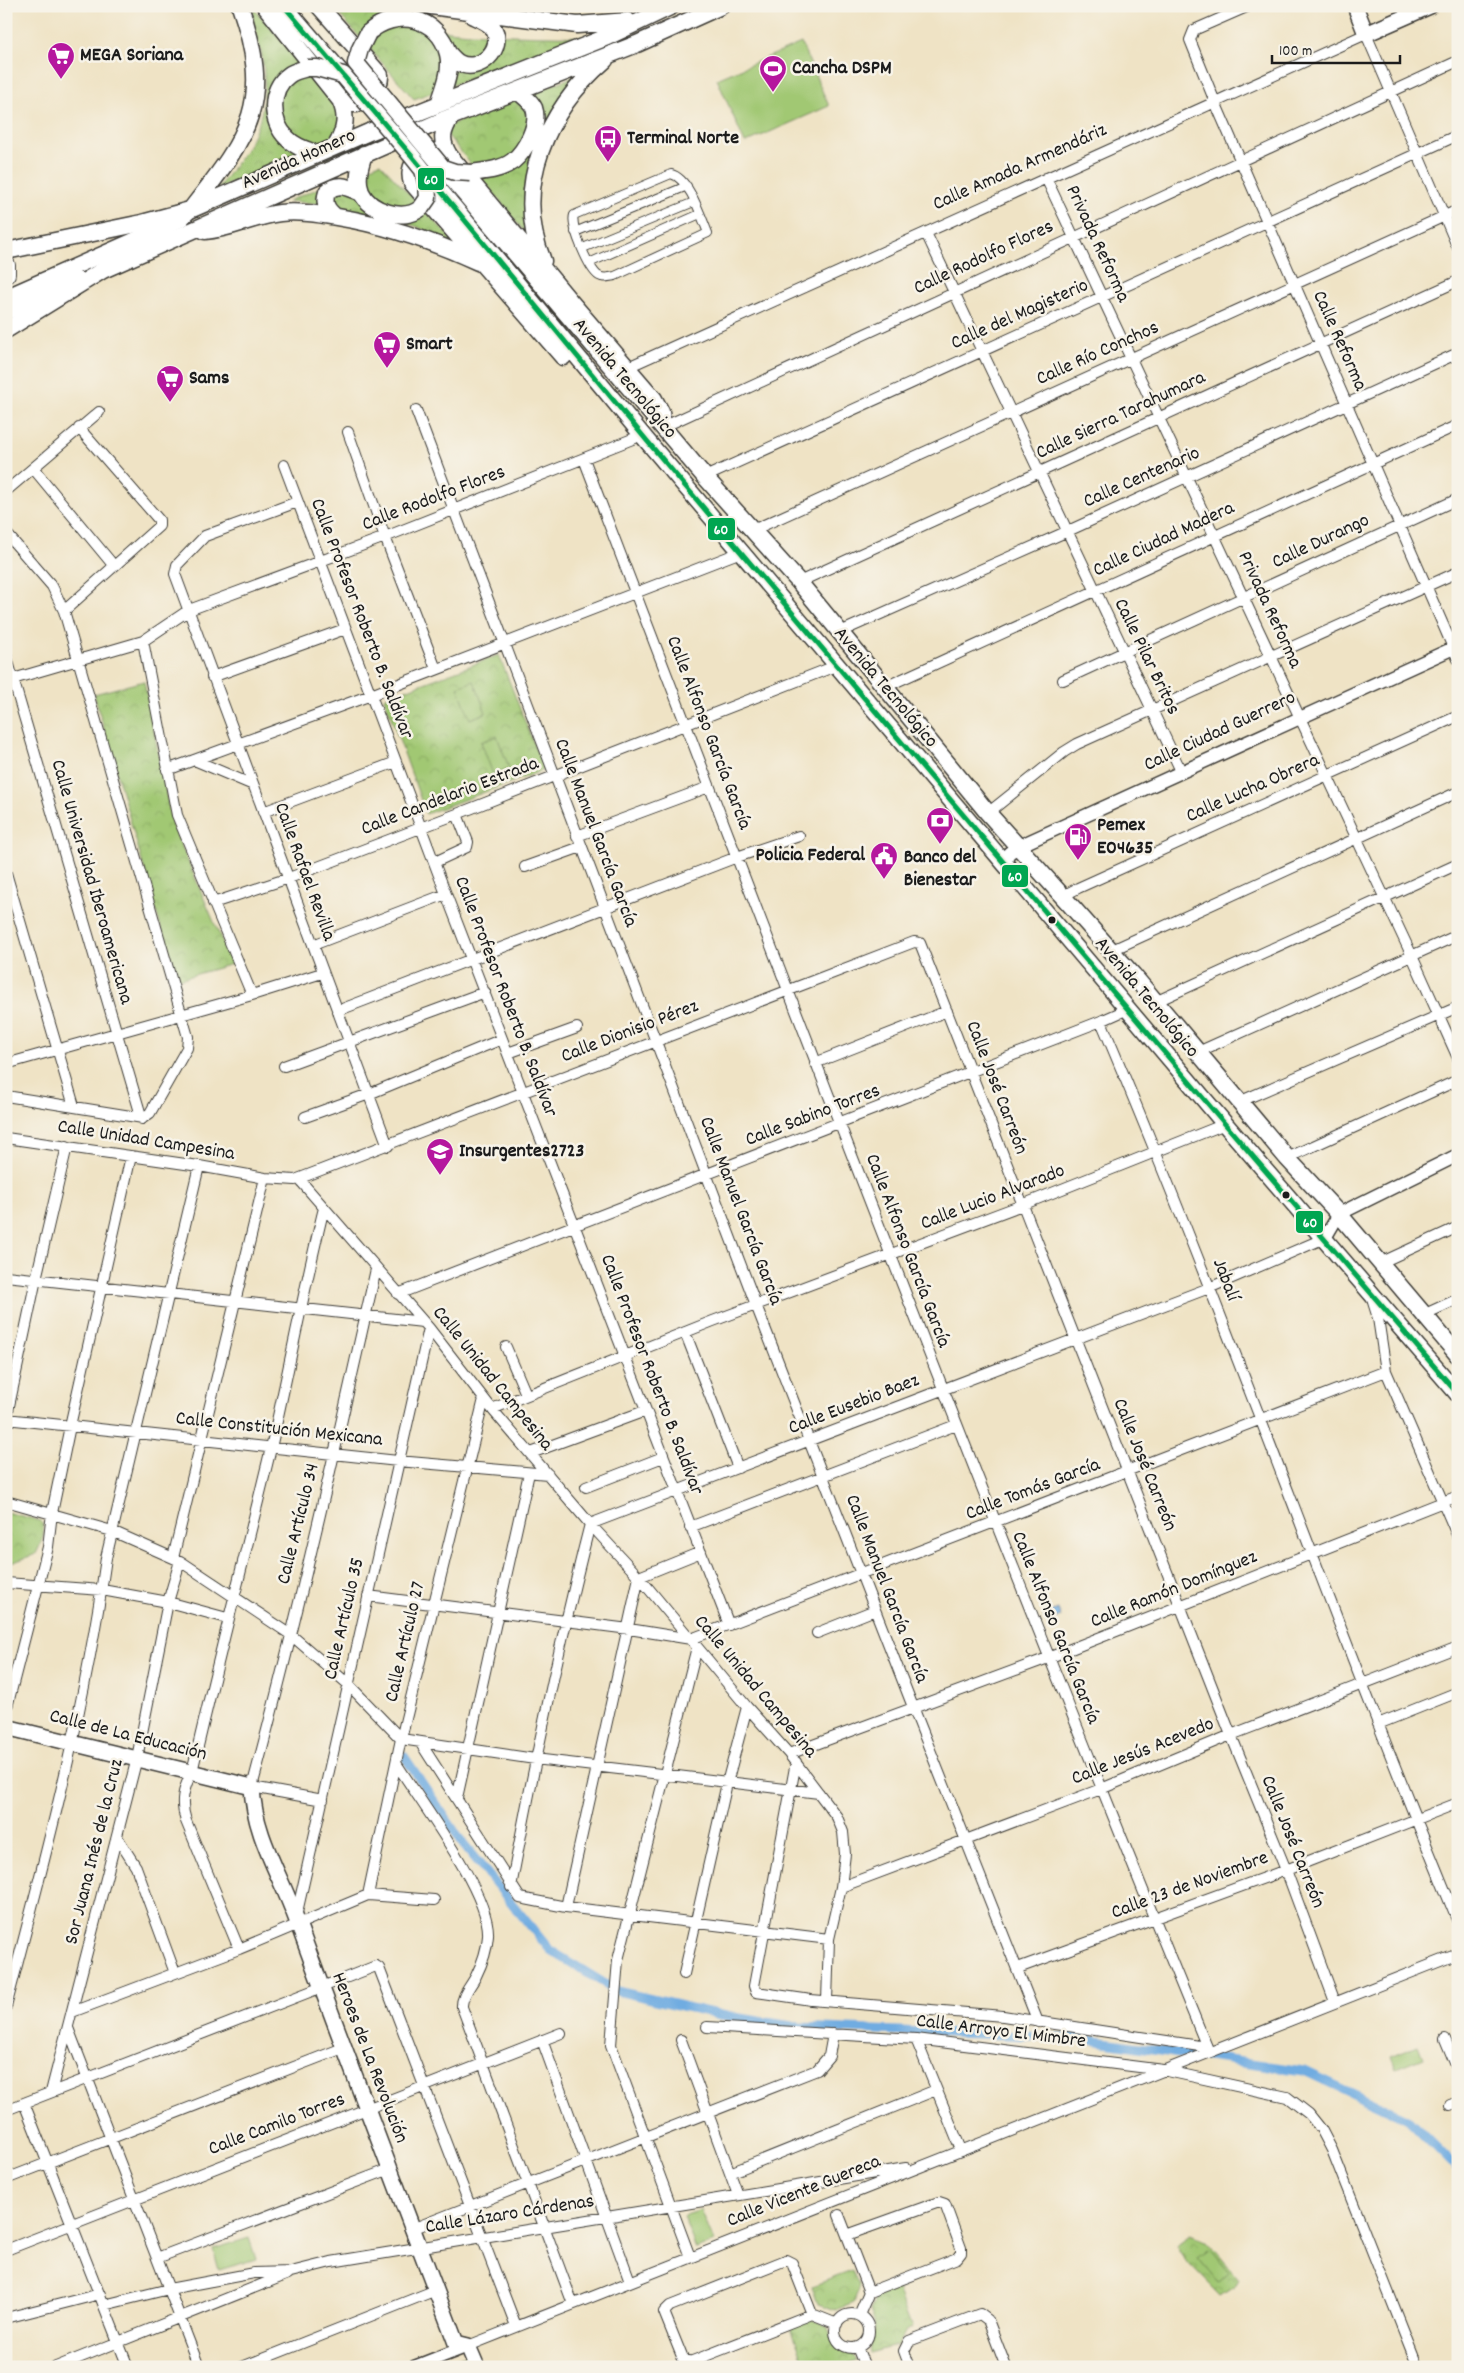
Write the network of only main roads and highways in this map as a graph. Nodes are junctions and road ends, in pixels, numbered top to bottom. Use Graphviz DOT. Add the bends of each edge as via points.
graph roads {
  1 [pos="240,6"];
  2 [pos="265,6"];
  3 [pos="284,6"];
  4 [pos="307,6"];
  5 [pos="319,6"];
  6 [pos="431,6"];
  7 [pos="673,6"];
  8 [pos="721,6"];
  9 [pos="1355,6"];
  10 [pos="1430,6"];
  11 [pos="448,9"];
  12 [pos="645,18"];
  13 [pos="681,24"];
  14 [pos="448,53"];
  15 [pos="612,54"];
  16 [pos="356,63"];
  17 [pos="343,75"];
  18 [pos="518,91"];
  19 [pos="340,100"];
  20 [pos="435,105"];
  21 [pos="447,119"];
  22 [pos="336,146"];
  23 [pos="318,154"];
  24 [pos="364,154"];
  25 [pos="446,161"];
  26 [pos="423,170"];
  27 [pos="361,193"];
  28 [pos="190,210"];
  29 [pos="336,217"];
  30 [pos="193,231"];
  31 [pos="6,251"];
  32 [pos="6,265"];
  33 [pos="484,265"];
  34 [pos="103,270"];
  35 [pos="6,274"];
  36 [pos="548,275"];
  37 [pos="6,297"];
  38 [pos="6,312"];
  39 [pos="6,330"];
  40 [pos="663,426"];
  41 [pos="641,440"];
  42 [pos="1458,1355"];
  43 [pos="1458,1394"];
  44 [pos="6,1727"];
  45 [pos="245,1785"];
  46 [pos="477,2367"];
  1 -- 28 [label="main road" via="252,48 255,74 251,119 235,151"];
  2 -- 19 [label="main road"];
  3 -- 17 [label="main road, Avenida Tecnológico"];
  4 -- 16 [label="main road, Avenida Tecnológico"];
  5 -- 19 [label="main road" via="380,75 379,84 363,100 350,104"];
  6 -- 11 [label="main road"];
  7 -- 12 [label="main road, Avenida Homero"];
  7 -- 13 [label="main road"];
  8 -- 13 [label="main road, Avenida Homero"];
  9 -- 10 [label="main road, Calle Amada Armendáriz" via="1366,34"];
  11 -- 12 [label="main road" via="577,24"];
  11 -- 14 [label="main road" via="484,20 494,29 495,40 488,59 473,65 461,64"];
  12 -- 20 [label="main road, Avenida Homero" via="589,44"];
  13 -- 15 [label="main road, Avenida Homero"];
  14 -- 16 [label="main road, bridge" via="443,40 425,24 410,19 385,20 368,33"];
  14 -- 20 [label="main road" via="448,72"];
  15 -- 18 [label="main road, Avenida Homero"];
  15 -- 36 [label="main road" via="563,105 545,137 540,154 533,189 532,221 535,240"];
  16 -- 25 [label="main road, Avenida Tecnológico, bridge"];
  17 -- 23 [label="main road, bridge" via="317,68 296,71 283,81 275,97 275,116 286,138"];
  17 -- 26 [label="main road, Avenida Tecnológico, bridge"];
  18 -- 21 [label="main road, Avenida Homero"];
  18 -- 25 [label="main road, bridge" via="534,107 534,127 528,141 512,161 488,171 471,172 455,172"];
  19 -- 22 [label="main road" via="344,109 344,127"];
  20 -- 22 [label="main road, Avenida Homero"];
  21 -- 24 [label="main road, Avenida Homero"];
  21 -- 25 [label="main road" via="442,139"];
  22 -- 23 [label="main road, Avenida Homero"];
  23 -- 28 [label="main road, Avenida Homero"];
  24 -- 27 [label="main road" via="359,171"];
  24 -- 30 [label="main road, Avenida Homero"];
  25 -- 33 [label="main road" via="437,150 414,160 410,168 412,183"];
  25 -- 36 [label="main road"];
  25 -- 40 [label="main road, Avenida Tecnológico"];
  26 -- 27 [label="main road, bridge" via="428,192 426,203 415,213 395,214 371,204"];
  26 -- 41 [label="main road, Avenida Tecnológico"];
  27 -- 29 [label="main road" via="340,185 327,192 328,211"];
  28 -- 31 [label="main road, Avenida Homero" via="135,225"];
  28 -- 37 [label="main road, Avenida Homero" via="181,219 160,229"];
  29 -- 30 [label="main road" via="278,213 229,228"];
  29 -- 33 [label="main road" via="412,234"];
  30 -- 34 [label="main road, Avenida Homero"];
  32 -- 35 [label="highway"];
  33 -- 41 [label="main road"];
  34 -- 38 [label="main road, Avenida Homero"];
  34 -- 39 [label="main road"];
  36 -- 40 [label="main road" via="658,406"];
  40 -- 42 [label="main road, Avenida Tecnológico" via="705,478 799,582 988,813"];
  41 -- 43 [label="main road, Avenida Tecnológico" via="838,665 1225,1124"];
  44 -- 45 [label="main road, Calle de La Educación"];
  45 -- 46 [label="main road, Heroes de La Revolución" via="264,1846 297,1922 456,2343 468,2346"];
}
